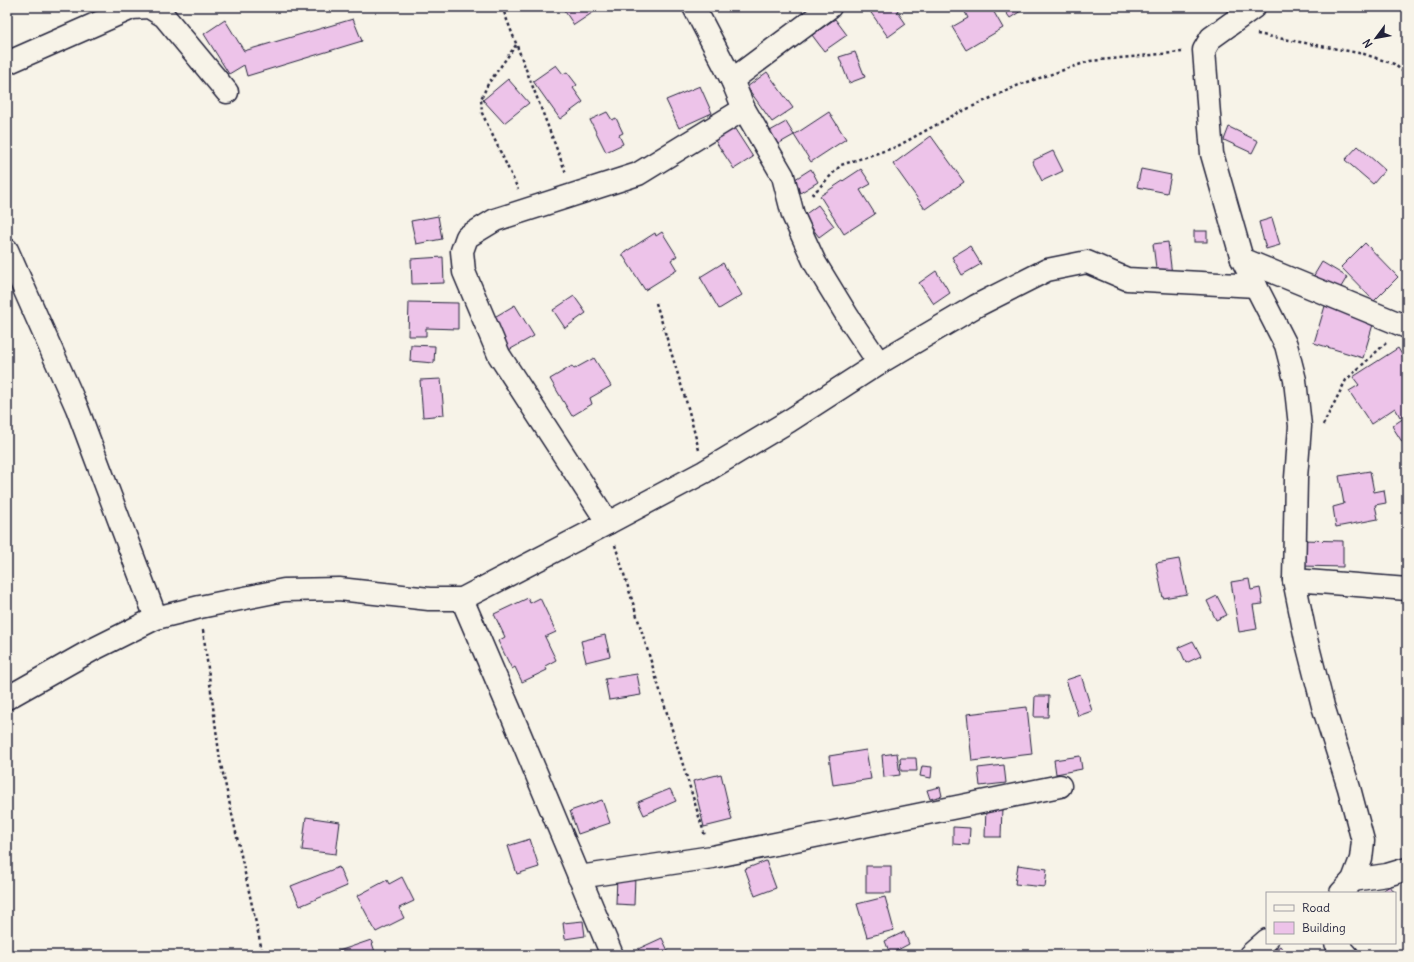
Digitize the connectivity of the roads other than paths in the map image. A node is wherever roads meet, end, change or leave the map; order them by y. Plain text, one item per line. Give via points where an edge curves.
1 (694, 7) edge
2 (830, 7) edge
3 (1254, 7) edge
4 (131, 8) edge
5 (7, 63) edge
6 (732, 80) junction
7 (227, 92) dead end
8 (744, 109) junction
9 (7, 250) edge
10 (1242, 259) junction
11 (1256, 286) junction
12 (1406, 327) edge
13 (879, 362) junction
14 (608, 523) junction
15 (1294, 580) junction
16 (1407, 589) edge
17 (462, 598) junction
18 (156, 618) junction
19 (7, 698) edge
20 (1060, 786) dead end
21 (1407, 869) edge
22 (579, 877) junction
23 (1347, 887) edge
24 (1266, 941) edge
25 (1337, 944) edge
26 (612, 955) edge
27 (1250, 955) edge
28 (1347, 955) edge

1 - 6 street
2 - 6 street
3 - 10 street via 1211,38 1204,50 1212,154
4 - 5 street
4 - 7 street via 149,7 164,16
6 - 8 street
8 - 13 street via 782,176 793,215 815,263
8 - 14 street via 638,174 495,220 467,237 462,251 464,272 499,355
9 - 18 street via 77,408
10 - 11 street
10 - 12 street
11 - 13 street via 1127,279 1087,262 1047,270 976,306
11 - 15 street via 1286,345 1295,380 1300,426
13 - 14 street via 789,421 704,472
14 - 17 street
15 - 16 street
15 - 23 street via 1321,699 1363,841 1362,859
17 - 18 street via 429,598 339,589 284,590
17 - 22 street
18 - 19 street via 92,650
20 - 22 street via 712,858
21 - 23 street
22 - 26 street
24 - 27 street
25 - 28 street

